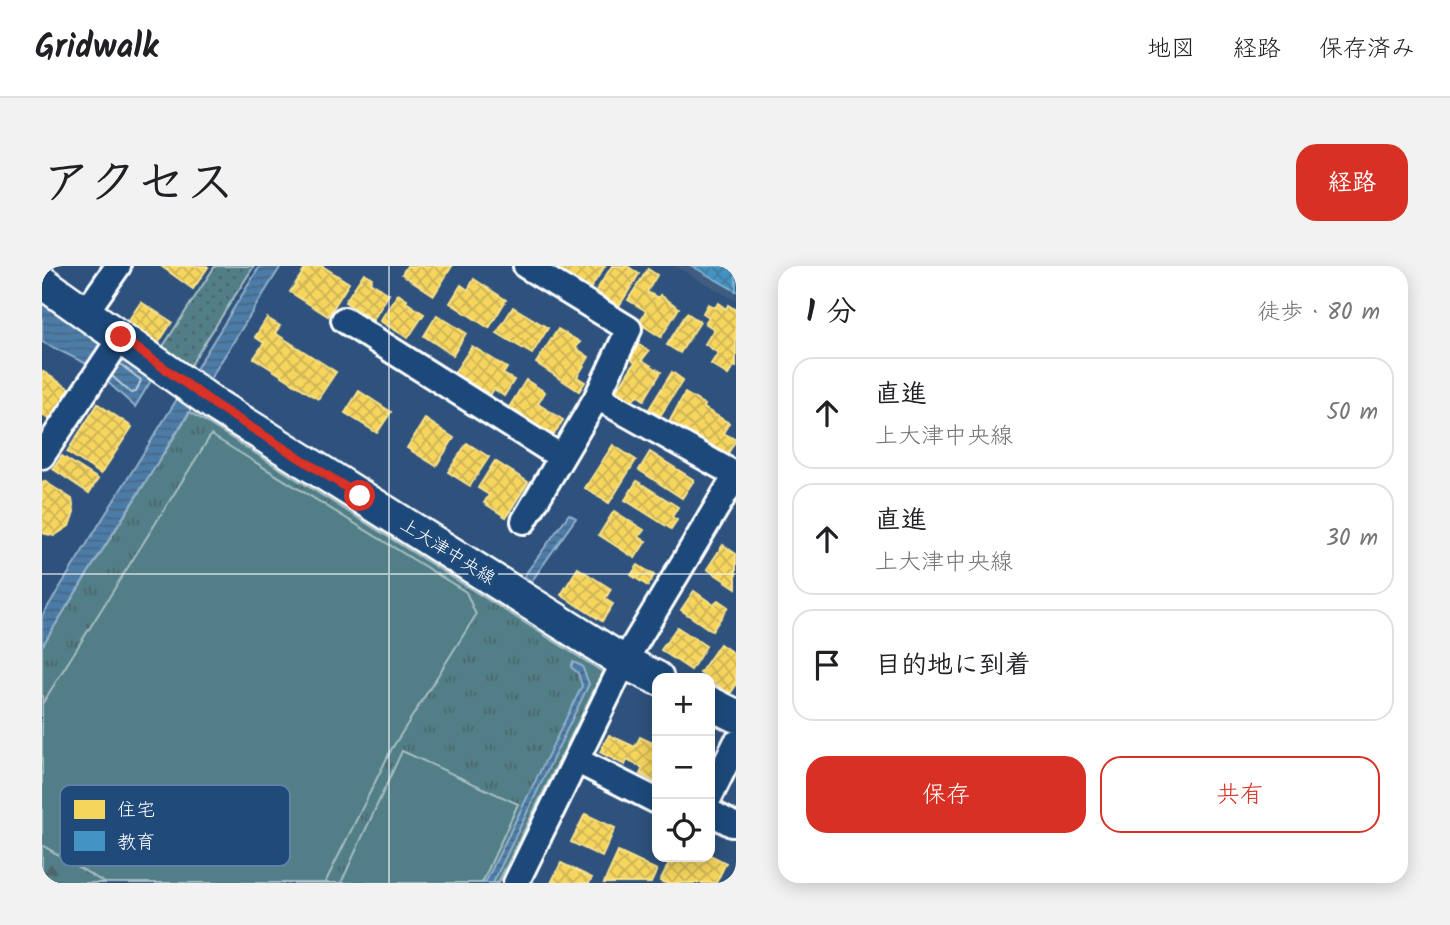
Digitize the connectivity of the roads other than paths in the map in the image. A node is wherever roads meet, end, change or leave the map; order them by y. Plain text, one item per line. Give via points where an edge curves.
1 (118, 266) edge
2 (526, 266) edge
3 (42, 282) edge
4 (86, 312) junction
5 (344, 320) dead end
6 (121, 337) junction
7 (597, 397) junction
8 (42, 457) edge
9 (561, 457) junction
10 (736, 475) edge
11 (524, 521) dead end
12 (624, 662) junction
13 (652, 676) edge
14 (715, 709) edge
15 (735, 735) edge
16 (576, 760) junction
17 (715, 784) edge
18 (653, 799) edge
19 (715, 815) edge
20 (732, 824) dead end
21 (516, 883) edge

1 - 4 street
2 - 7 street via 629,329
3 - 4 street
4 - 6 street
5 - 9 street
6 - 8 street
6 - 12 street, 上大津中央線 via 206,398
7 - 9 street
7 - 10 street
9 - 11 street
10 - 12 street
12 - 13 street, 上大津中央線
12 - 16 street
14 - 15 street
15 - 17 street
16 - 18 street
16 - 21 street
19 - 20 street

